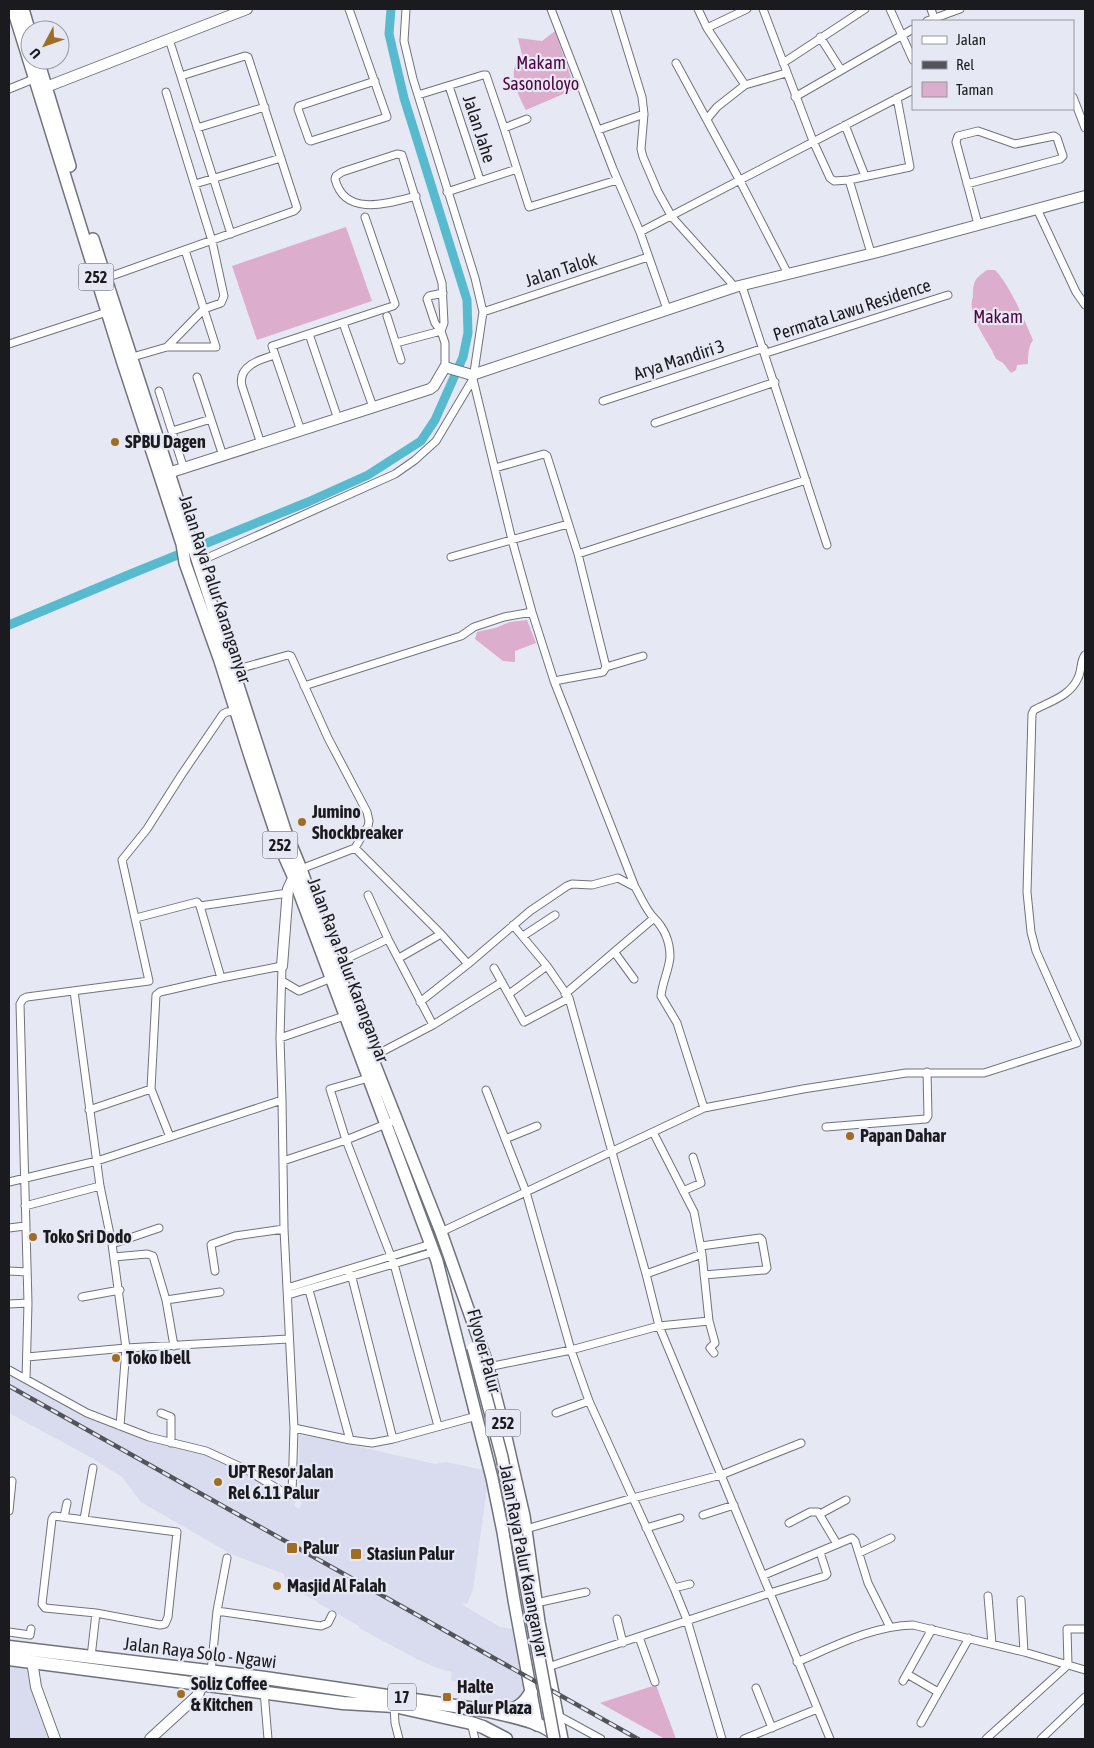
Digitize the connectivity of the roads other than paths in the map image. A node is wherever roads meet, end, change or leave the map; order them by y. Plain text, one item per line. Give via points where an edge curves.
1 (13, 9) edge
2 (247, 9) edge
3 (349, 9) edge
4 (406, 9) edge
5 (551, 9) edge
6 (614, 9) edge
7 (698, 9) edge
8 (747, 9) edge
9 (763, 9) edge
10 (866, 9) edge
11 (890, 9) edge
12 (931, 9) edge
13 (960, 9) edge
14 (934, 18) junction
15 (945, 18) edge
16 (929, 20) edge
17 (13, 25) edge
18 (707, 28) junction
19 (912, 29) edge
20 (901, 34) junction
21 (820, 37) junction
22 (169, 39) junction
23 (912, 58) edge
24 (676, 63) dead end
25 (783, 63) junction
26 (39, 70) edge
27 (841, 70) junction
28 (786, 73) junction
29 (181, 76) junction
30 (375, 81) junction
31 (40, 83) junction
32 (746, 85) junction
33 (449, 86) junction
34 (9, 89) edge
35 (912, 90) edge
36 (166, 92) dead end
37 (418, 95) junction
38 (795, 97) junction
39 (897, 98) junction
40 (1074, 100) edge
41 (265, 107) junction
42 (644, 114) junction
43 (527, 119) dead end
44 (707, 120) junction
45 (845, 125) junction
46 (197, 128) junction
47 (504, 128) junction
48 (1085, 128) edge
49 (598, 130) junction
50 (813, 141) junction
51 (281, 158) junction
52 (517, 169) junction
53 (866, 176) junction
54 (214, 180) junction
55 (480, 180) junction
56 (617, 180) junction
57 (850, 180) junction
58 (740, 181) junction
59 (195, 184) junction
60 (967, 184) junction
61 (447, 192) junction
62 (416, 196) junction
63 (1085, 196) edge
64 (1037, 209) junction
65 (365, 217) dead end
66 (672, 217) junction
67 (978, 224) junction
68 (640, 232) junction
69 (231, 234) junction
70 (212, 241) junction
71 (185, 250) junction
72 (871, 253) junction
73 (648, 257) junction
74 (788, 274) junction
75 (101, 280) junction
76 (739, 286) junction
77 (443, 293) junction
78 (948, 295) dead end
79 (1085, 305) edge
80 (204, 309) junction
81 (667, 309) junction
82 (111, 311) junction
83 (483, 312) junction
84 (387, 316) dead end
85 (343, 323) junction
86 (441, 331) junction
87 (308, 334) junction
88 (396, 343) junction
89 (9, 344) edge
90 (167, 347) junction
91 (765, 350) junction
92 (275, 355) junction
93 (126, 359) junction
94 (401, 360) dead end
95 (448, 367) junction
96 (471, 376) junction
97 (198, 377) dead end
98 (775, 382) junction
99 (159, 391) dead end
100 (603, 401) dead end
101 (373, 407) junction
102 (211, 418) junction
103 (338, 419) junction
104 (655, 424) dead end
105 (172, 431) junction
106 (301, 431) junction
107 (261, 444) junction
108 (223, 456) junction
109 (184, 468) junction
110 (494, 468) junction
111 (165, 475) junction
112 (806, 480) junction
113 (568, 524) junction
114 (512, 540) junction
115 (186, 542) junction
116 (827, 545) dead end
117 (578, 554) junction
118 (451, 557) dead end
119 (197, 559) junction
120 (532, 612) junction
121 (1085, 655) edge
122 (643, 656) dead end
123 (606, 667) junction
124 (228, 672) junction
125 (554, 681) junction
126 (304, 686) junction
127 (240, 710) junction
128 (355, 848) junction
129 (297, 872) junction
130 (635, 887) junction
131 (288, 893) junction
132 (368, 895) dead end
133 (200, 906) junction
134 (555, 915) dead end
135 (136, 918) junction
136 (654, 918) junction
137 (513, 925) junction
138 (441, 934) junction
139 (523, 936) junction
140 (388, 939) junction
141 (615, 953) junction
142 (398, 958) junction
143 (468, 964) junction
144 (331, 965) junction
145 (282, 966) junction
146 (547, 966) junction
147 (494, 968) dead end
148 (336, 977) junction
149 (221, 978) junction
150 (634, 979) dead end
151 (282, 981) junction
152 (502, 982) junction
153 (74, 991) junction
154 (509, 994) junction
155 (567, 996) junction
156 (420, 1002) junction
157 (350, 1014) junction
158 (433, 1025) junction
159 (280, 1038) junction
160 (1085, 1040) edge
161 (1077, 1043) junction
162 (368, 1059) junction
163 (927, 1072) junction
164 (374, 1076) junction
165 (151, 1089) junction
166 (486, 1090) dead end
167 (282, 1100) junction
168 (704, 1108) junction
169 (89, 1110) junction
170 (391, 1121) junction
171 (537, 1126) dead end
172 (826, 1127) dead end
173 (653, 1132) junction
174 (170, 1137) junction
175 (505, 1139) junction
176 (346, 1140) junction
177 (612, 1151) junction
178 (693, 1157) dead end
179 (97, 1161) junction
180 (283, 1161) junction
181 (24, 1179) junction
182 (9, 1182) edge
183 (100, 1186) junction
184 (683, 1191) junction
185 (526, 1192) junction
186 (24, 1206) junction
187 (25, 1226) junction
188 (9, 1228) edge
189 (159, 1228) dead end
190 (284, 1229) junction
191 (441, 1232) junction
192 (112, 1244) junction
193 (432, 1248) junction
194 (701, 1250) junction
195 (114, 1257) junction
196 (392, 1261) junction
197 (453, 1266) junction
198 (439, 1267) junction
199 (216, 1270) dead end
200 (9, 1271) edge
201 (27, 1272) junction
202 (351, 1273) junction
203 (646, 1274) junction
204 (704, 1275) junction
205 (120, 1290) junction
206 (309, 1290) junction
207 (287, 1291) junction
208 (220, 1292) dead end
209 (82, 1297) dead end
210 (166, 1300) junction
211 (28, 1303) junction
212 (9, 1304) edge
213 (709, 1321) junction
214 (658, 1326) junction
215 (288, 1339) junction
216 (174, 1346) junction
217 (126, 1348) junction
218 (470, 1349) junction
219 (571, 1350) junction
220 (714, 1352) dead end
221 (27, 1357) junction
222 (488, 1367) junction
223 (9, 1370) edge
224 (26, 1379) junction
225 (589, 1401) junction
226 (161, 1413) dead end
227 (556, 1413) dead end
228 (477, 1416) junction
229 (120, 1426) junction
230 (438, 1426) junction
231 (294, 1428) junction
232 (393, 1439) junction
233 (350, 1440) junction
234 (171, 1443) junction
235 (801, 1443) dead end
236 (93, 1468) dead end
237 (721, 1475) junction
238 (12, 1481) dead end
239 (633, 1498) junction
240 (846, 1500) dead end
241 (67, 1503) dead end
242 (734, 1506) junction
243 (9, 1511) edge
244 (820, 1514) junction
245 (703, 1515) dead end
246 (64, 1517) junction
247 (680, 1518) dead end
248 (84, 1519) junction
249 (789, 1523) dead end
250 (646, 1528) junction
251 (526, 1529) junction
252 (891, 1538) dead end
253 (837, 1544) junction
254 (820, 1552) junction
255 (859, 1553) junction
256 (227, 1558) dead end
257 (764, 1576) junction
258 (690, 1584) dead end
259 (674, 1588) junction
260 (586, 1592) dead end
261 (770, 1593) junction
262 (988, 1596) dead end
263 (1021, 1600) dead end
264 (536, 1603) junction
265 (217, 1611) junction
266 (96, 1613) junction
267 (332, 1615) dead end
268 (617, 1619) dead end
269 (687, 1620) junction
270 (539, 1622) junction
271 (518, 1625) junction
272 (893, 1626) junction
273 (31, 1629) dead end
274 (1085, 1629) edge
275 (932, 1630) junction
276 (9, 1632) edge
277 (640, 1637) junction
278 (969, 1638) junction
279 (622, 1643) junction
280 (992, 1644) junction
281 (9, 1647) edge
282 (1024, 1652) junction
283 (90, 1657) junction
284 (9, 1659) edge
285 (32, 1661) junction
286 (797, 1662) junction
287 (1068, 1665) junction
288 (548, 1667) junction
289 (1085, 1670) edge
290 (211, 1672) junction
291 (265, 1678) junction
292 (655, 1682) dead end
293 (202, 1685) junction
294 (756, 1688) dead end
295 (264, 1691) junction
296 (531, 1692) junction
297 (938, 1692) junction
298 (1085, 1697) edge
299 (394, 1706) junction
300 (817, 1710) junction
301 (489, 1711) junction
302 (557, 1715) junction
303 (471, 1723) junction
304 (921, 1723) dead end
305 (537, 1726) junction
306 (772, 1728) junction
307 (55, 1739) edge
308 (150, 1739) edge
309 (268, 1739) edge
310 (399, 1739) edge
311 (475, 1739) edge
312 (506, 1739) edge
313 (539, 1739) edge
314 (548, 1739) edge
315 (554, 1739) edge
316 (560, 1739) edge
317 (601, 1739) edge
318 (722, 1739) edge
319 (744, 1739) edge
320 (830, 1739) edge
321 (986, 1739) edge
322 (1042, 1739) edge

1 - 17 main road, Jalan Raya Palur Karanganyar / 252
2 - 22 street
3 - 30 street
4 - 37 street via 404,41
5 - 49 street
6 - 42 street via 640,87
7 - 18 street
8 - 18 street
9 - 25 street
10 - 21 street
11 - 20 street
12 - 14 street
13 - 15 street
14 - 15 street
14 - 16 street
17 - 31 main road, Jalan Raya Palur Karanganyar / 252
18 - 32 street
19 - 20 street
20 - 23 street
20 - 27 street
21 - 25 street
21 - 27 street
22 - 29 street
22 - 31 street
24 - 44 street
25 - 28 street
26 - 31 main road, Jalan Raya Palur Karanganyar / 252
27 - 38 street
28 - 32 street
28 - 38 street
29 - 41 street via 247,56
29 - 46 street
30 - 30 street via 299,106 309,140 387,116
31 - 34 street
31 - 75 main road, Jalan Raya Palur Karanganyar / 252
32 - 44 street via 717,107
33 - 37 street
33 - 47 street via 484,75 487,77
33 - 55 street, Jalan Jahe
35 - 39 street
36 - 59 street
37 - 61 street
38 - 50 street
39 - 45 street
39 - 53 street via 910,167
40 - 48 street
41 - 46 street
41 - 51 street
42 - 49 street
42 - 66 street via 643,158
43 - 47 street
44 - 58 street
45 - 50 street
45 - 53 street
46 - 54 street
47 - 52 street
49 - 56 street
50 - 57 street via 831,179
50 - 58 street
51 - 54 street
51 - 69 street via 296,210
52 - 55 street
52 - 56 street via 529,207
53 - 57 street
54 - 59 street
54 - 69 street
55 - 61 street
56 - 68 street
57 - 72 street
58 - 66 street
58 - 74 street
59 - 70 street
60 - 60 street via 956,142 960,134 978,131 1011,144 1057,138 1063,156 1060,160
60 - 67 street
61 - 83 street
62 - 62 street via 400,154 342,172 335,179 347,197 368,206
62 - 77 street
63 - 64 street
64 - 67 street
64 - 79 street
65 - 85 street via 395,304
66 - 68 street
66 - 76 street
67 - 72 street
68 - 73 street
69 - 70 street
70 - 71 street
70 - 80 street via 224,298 219,304
71 - 75 street
71 - 80 street
72 - 74 street
73 - 81 street
73 - 83 street, Jalan Talok
74 - 76 street
75 - 82 main road, Jalan Raya Palur Karanganyar / 252
76 - 81 street
76 - 91 street
77 - 86 street via 444,324
77 - 86 street via 427,299
78 - 91 street, Permata Lawu Residence
80 - 90 street
80 - 90 street via 216,347
81 - 96 street
82 - 89 street
82 - 93 main road, Jalan Raya Palur Karanganyar / 252
83 - 96 street
84 - 88 street
85 - 87 street
85 - 101 street
86 - 88 street
86 - 95 street
87 - 92 street via 272,346
87 - 103 street
88 - 94 street
90 - 93 street
91 - 98 street
91 - 100 street, Arya Mandiri 3
92 - 106 street
92 - 107 street via 252,363 241,377
93 - 111 main road, Jalan Raya Palur Karanganyar / 252
95 - 96 street
95 - 101 street via 430,389
96 - 110 street
96 - 119 street via 436,441 396,474
97 - 102 street
98 - 104 street
98 - 112 street
99 - 105 street
101 - 103 street
102 - 105 street
102 - 108 street
103 - 106 street
105 - 109 street
106 - 107 street
107 - 108 street
108 - 109 street
109 - 111 street
110 - 113 street via 546,454
110 - 114 street
111 - 115 main road, Jalan Raya Palur Karanganyar / 252
112 - 116 street
112 - 117 street
113 - 114 street
113 - 117 street
114 - 118 street
114 - 120 street
115 - 119 main road, Jalan Raya Palur Karanganyar / 252
115 - 124 main road, Jalan Raya Palur Karanganyar / 252 via 186,563
117 - 123 street
119 - 124 main road, Jalan Raya Palur Karanganyar / 252
120 - 125 street
120 - 126 street via 504,617 474,627 461,636
121 - 161 street via 1081,672 1069,691 1036,708 1032,714 1028,892 1036,951
122 - 123 street
123 - 125 street via 603,672
124 - 126 street via 289,655
124 - 127 main road, Jalan Raya Palur Karanganyar / 252
125 - 130 street
126 - 128 street via 368,817 368,826
127 - 129 main road, Jalan Raya Palur Karanganyar / 252 via 285,830
127 - 135 street via 223,714 147,829 122,860
128 - 129 street
128 - 138 street
129 - 131 street
129 - 144 main road, Jalan Raya Palur Karanganyar / 252
130 - 136 street
130 - 137 street via 618,878 592,886 570,884
131 - 133 street
131 - 145 street
132 - 140 street
133 - 135 street via 196,902
133 - 149 street
134 - 139 street
135 - 153 street via 148,982
136 - 141 street
136 - 168 street via 661,924 670,956 661,996 677,1023
137 - 139 street
137 - 143 street
138 - 142 street
138 - 143 street
139 - 146 street
140 - 142 street
140 - 144 street
141 - 150 street
141 - 155 street
142 - 156 street
143 - 156 street
144 - 148 main road, Jalan Raya Palur Karanganyar / 252
145 - 149 street
145 - 151 street
146 - 154 street
146 - 155 street
147 - 152 street
148 - 151 street via 299,991
148 - 157 main road, Jalan Raya Palur Karanganyar / 252
149 - 165 street via 156,995
151 - 159 street
152 - 154 street
152 - 158 street
153 - 169 street
153 - 181 street via 27,997 20,1004
154 - 155 street via 524,1022
155 - 177 street
156 - 158 street
157 - 159 street
157 - 162 main road, Jalan Raya Palur Karanganyar / 252
158 - 162 street
159 - 167 street
160 - 161 street
161 - 163 street via 984,1073
162 - 164 main road, Jalan Raya Palur Karanganyar / 252
163 - 168 street via 819,1086
163 - 172 street via 926,1119
164 - 170 main road, Jalan Raya Palur Karanganyar / 252
164 - 176 street via 330,1089
165 - 169 street
165 - 174 street
166 - 175 street
167 - 174 street
167 - 180 street
168 - 173 street
169 - 179 street
170 - 176 street
170 - 191 main road, Jalan Raya Palur Karanganyar / 252
170 - 193 main road, Jalan Raya Palur Karanganyar / 252
171 - 175 street
173 - 177 street
173 - 184 street
174 - 179 street
175 - 185 street
176 - 180 street
176 - 196 street
177 - 185 street
177 - 203 street
178 - 184 street via 702,1184
179 - 181 street
179 - 183 street
180 - 190 street
181 - 182 street
181 - 186 street
183 - 186 street
183 - 192 street
184 - 194 street via 694,1212
185 - 191 street
185 - 219 street
186 - 187 street
187 - 188 street
187 - 201 street
189 - 192 street
190 - 199 street via 235,1236 212,1244
190 - 207 street
191 - 197 main road, Jalan Raya Palur Karanganyar / 252
192 - 195 street
193 - 196 street
193 - 198 main road, Jalan Raya Palur Karanganyar / 252
194 - 203 street
194 - 204 street
194 - 204 street via 760,1238 767,1268
195 - 205 street
195 - 210 street via 152,1254
196 - 202 street
196 - 230 street
197 - 218 main road, Flyover Palur
197 - 222 main road, Jalan Raya Palur Karanganyar / 252
198 - 218 main road, Flyover Palur
198 - 228 main road, Jalan Raya Palur Karanganyar / 252
200 - 201 street
201 - 211 street
202 - 206 street
202 - 207 street
202 - 232 street
203 - 214 street
204 - 213 street
205 - 209 street
205 - 217 street
206 - 207 street
206 - 233 street
207 - 215 street
208 - 210 street
210 - 216 street
211 - 212 street
211 - 221 street
213 - 214 street
213 - 220 street via 715,1343 710,1348
214 - 219 street
214 - 237 street
215 - 216 street
215 - 231 street
216 - 217 street
217 - 221 street
217 - 229 street
218 - 314 main road, Flyover Palur / 252 via 492,1446
218 - 315 main road, Flyover Palur / 252, bridge via 502,1457
219 - 222 street
219 - 225 street
221 - 224 street
222 - 251 main road, Jalan Raya Palur Karanganyar / 252
223 - 224 street
224 - 229 street via 87,1413
225 - 227 street
225 - 239 street
226 - 234 street via 171,1417
228 - 230 street
228 - 271 main road, Jalan Raya Palur Karanganyar / 252 via 502,1523
229 - 234 street
230 - 232 street
231 - 233 street
231 - 234 street via 293,1490 290,1495 206,1451
232 - 233 street via 372,1442
235 - 237 street
236 - 248 street
237 - 239 street
237 - 242 street
238 - 243 street
239 - 250 street
239 - 251 street
240 - 244 street
241 - 246 street
242 - 245 street
242 - 257 street
244 - 249 street via 810,1512
244 - 253 street
246 - 248 street
246 - 266 street via 52,1517 42,1604 47,1609
247 - 250 street
248 - 266 street via 177,1532 165,1624
250 - 259 street
251 - 264 main road, Jalan Raya Palur Karanganyar / 252
252 - 255 street
253 - 254 street
253 - 255 street via 852,1538
254 - 257 street
254 - 261 street via 825,1576
255 - 272 street via 868,1582
256 - 265 street
257 - 261 street
258 - 259 street
259 - 269 street
260 - 264 street
261 - 269 street
261 - 286 street
262 - 280 street
263 - 282 street
264 - 270 main road, Jalan Raya Palur Karanganyar / 252
265 - 267 street via 321,1626 328,1623
265 - 290 street
266 - 283 street
268 - 279 street
269 - 277 street
269 - 318 street
270 - 271 main road via 534,1628
270 - 288 main road, Jalan Raya Palur Karanganyar / 252
271 - 296 main road, Jalan Raya Palur Karanganyar / 252
272 - 275 street
272 - 286 street
273 - 276 street via 30,1635
274 - 287 street via 1067,1629
275 - 278 street
275 - 297 street via 905,1678
277 - 279 street
277 - 292 street
278 - 280 street
278 - 297 street
279 - 288 street
280 - 282 street
281 - 283 highway, Jalan Raya Solo - Ngawi / 17
282 - 287 street
283 - 290 highway, Jalan Raya Solo - Ngawi / 17
284 - 285 highway, Jalan Raya Solo - Ngawi / 17
285 - 293 highway, Jalan Raya Solo - Ngawi / 17
285 - 307 street via 36,1687
286 - 300 street
287 - 289 street
287 - 321 street
288 - 302 main road, Jalan Raya Palur Karanganyar / 252
290 - 291 highway, Jalan Raya Solo - Ngawi / 17
291 - 295 street
291 - 301 highway, Jalan Raya Solo - Ngawi / 17
293 - 295 highway, Jalan Raya Solo - Ngawi / 17
293 - 308 street via 198,1695
294 - 306 street
295 - 299 highway, Jalan Raya Solo - Ngawi / 17 via 343,1703
295 - 309 street
296 - 301 highway via 526,1702 516,1709
296 - 305 main road, Jalan Raya Palur Karanganyar / 252
297 - 304 street
298 - 322 street
299 - 303 highway, Jalan Raya Solo - Ngawi / 17
299 - 310 street
300 - 306 street
300 - 320 street
301 - 305 highway, Jalan Raya Solo - Ngawi / 17
302 - 316 main road, Jalan Raya Palur Karanganyar / 252
302 - 317 street
303 - 311 street
303 - 312 highway, Jalan Raya Solo - Ngawi / 17
305 - 313 highway
305 - 316 highway, Jalan Raya Solo - Ngawi / 17 via 551,1731
306 - 319 street

